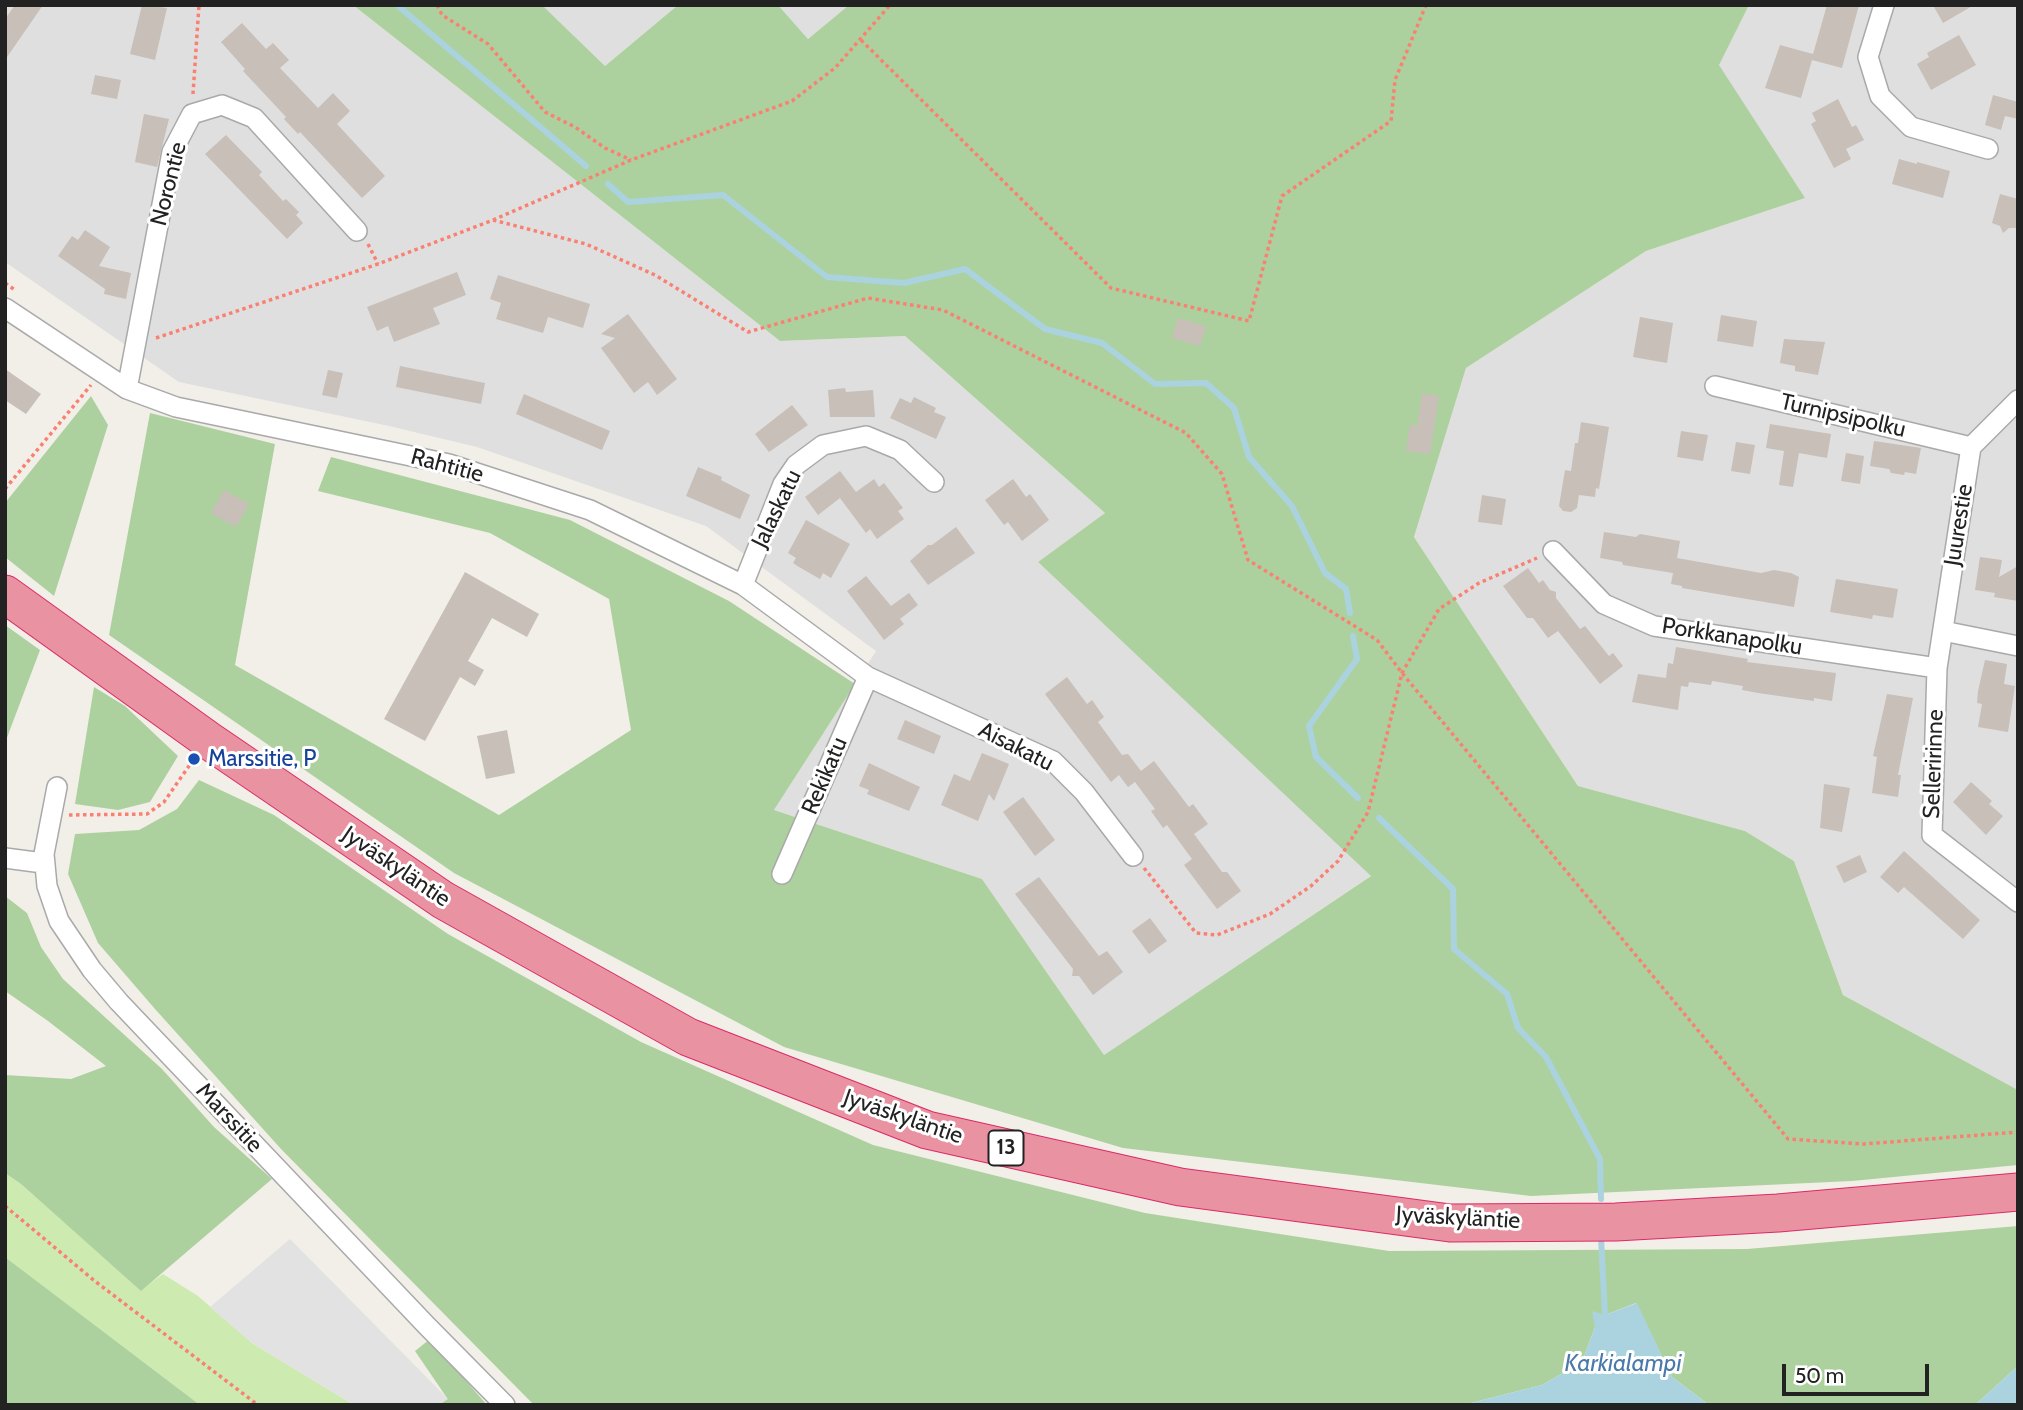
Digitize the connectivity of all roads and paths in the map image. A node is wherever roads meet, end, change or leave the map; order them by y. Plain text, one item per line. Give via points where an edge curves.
1 (199, 5) edge
2 (437, 5) edge
3 (890, 5) edge
4 (1426, 5) edge
5 (1884, 5) edge
6 (861, 40) junction
7 (192, 114) junction
8 (1988, 149) dead end
9 (631, 160) junction
10 (493, 220) junction
11 (356, 230) dead end
12 (5, 308) edge
13 (157, 338) dead end
14 (102, 372) junction
15 (1715, 386) dead end
16 (127, 389) junction
17 (2018, 400) edge
18 (1970, 447) junction
19 (934, 482) dead end
20 (5, 489) edge
21 (1553, 551) joint
22 (743, 584) junction
23 (5, 594) edge
24 (1943, 631) junction
25 (2018, 646) edge
26 (1937, 668) junction
27 (1402, 673) junction
28 (868, 677) junction
29 (208, 740) junction
30 (57, 787) dead end
31 (50, 814) junction
32 (1133, 856) joint
33 (5, 858) edge
34 (43, 863) junction
35 (782, 874) dead end
36 (2018, 902) edge
37 (2018, 1132) edge
38 (2018, 1192) edge
39 (5, 1206) edge
40 (258, 1405) edge
41 (505, 1405) edge

1 - 7 path
2 - 9 path via 442,15 488,44 545,112
3 - 6 path
4 - 6 path via 1395,80 1391,121 1282,196 1249,321 1111,288
5 - 8 street via 1868,57 1880,96 1911,127
6 - 9 path via 792,102
7 - 11 street, Norontie via 222,104 254,118
7 - 16 street, Norontie via 172,152
9 - 10 path
10 - 13 path
10 - 27 path via 586,244 655,275 748,332 868,298 943,310 1186,433 1222,474 1248,560 1377,640
12 - 14 street, Rahtitie
14 - 16 street, Rahtitie
14 - 20 path
15 - 18 street, Turnipsipolku
16 - 22 street, Rahtitie via 176,407 462,468 590,510
17 - 18 street
18 - 24 street, Juurestie
19 - 22 street, Jalaskatu via 901,450 866,436 823,445 796,465 783,484
21 - 26 street, Porkkanapolku via 1604,604 1654,626
21 - 27 path via 1479,583 1438,610
22 - 28 street, Rahtitie
23 - 29 highway, Jyväskyläntie / 13
24 - 25 street
24 - 26 street, Juurestie
26 - 36 street, Selleririnne via 1932,835
27 - 32 path via 1368,813 1338,861 1270,914 1217,935 1196,933
27 - 37 path via 1788,1139 1864,1144
28 - 32 street, Aisakatu via 1053,761 1084,792
28 - 35 street, Rekikatu
29 - 31 path via 164,802 147,814
29 - 38 highway, Jyväskyläntie / 13 via 443,900 688,1037 927,1130 1180,1187 1450,1223 1778,1213
30 - 31 street, Marssitie
31 - 34 street, Marssitie
33 - 34 street
34 - 41 street, Marssitie via 59,921 101,981
39 - 40 path via 96,1283

